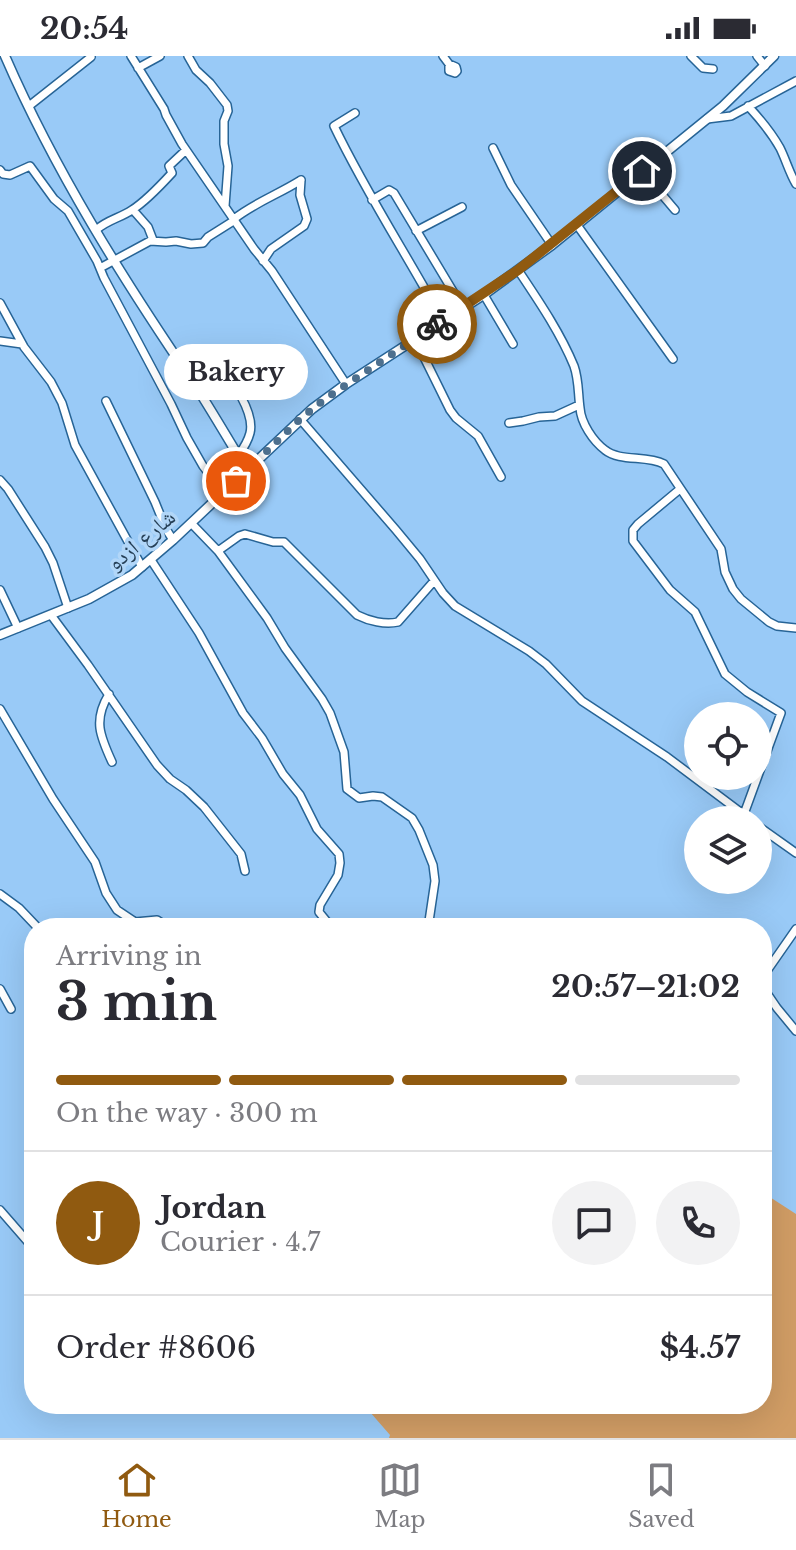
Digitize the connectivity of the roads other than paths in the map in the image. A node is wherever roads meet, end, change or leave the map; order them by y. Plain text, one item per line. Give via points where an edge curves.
1 (5, 56) edge
2 (131, 56) edge
3 (160, 56) edge
4 (188, 56) edge
5 (443, 56) edge
6 (691, 56) edge
7 (757, 56) edge
8 (774, 56) edge
9 (91, 57) edge
10 (449, 64) dead end
11 (765, 66) junction
12 (138, 68) junction
13 (713, 69) dead end
14 (796, 81) edge
15 (29, 106) junction
16 (748, 106) junction
17 (355, 113) dead end
18 (707, 119) junction
19 (493, 148) dead end
20 (186, 150) junction
21 (785, 159) junction
22 (796, 163) edge
23 (0, 170) edge
24 (642, 171) junction
25 (796, 184) edge
26 (372, 200) junction
27 (225, 206) junction
28 (462, 207) dead end
29 (133, 210) junction
30 (675, 210) dead end
31 (235, 219) junction
32 (577, 225) junction
33 (96, 230) junction
34 (416, 231) junction
35 (153, 240) junction
36 (552, 245) junction
37 (115, 260) junction
38 (263, 261) junction
39 (100, 268) junction
40 (518, 270) junction
41 (484, 295) junction
42 (0, 303) edge
43 (463, 308) junction
44 (443, 321) junction
45 (415, 339) junction
46 (0, 341) edge
47 (22, 344) junction
48 (513, 344) dead end
49 (673, 359) dead end
50 (189, 377) junction
51 (346, 384) junction
52 (106, 401) dead end
53 (579, 405) junction
54 (300, 419) junction
55 (509, 423) dead end
56 (238, 456) junction
57 (247, 470) junction
58 (501, 477) dead end
59 (0, 480) edge
60 (680, 489) junction
61 (223, 492) junction
62 (191, 523) junction
63 (173, 540) junction
64 (218, 551) junction
65 (151, 560) junction
66 (142, 567) junction
67 (434, 581) junction
68 (0, 590) edge
69 (68, 608) junction
70 (51, 615) junction
71 (18, 628) junction
72 (796, 628) edge
73 (0, 635) edge
74 (109, 694) junction
75 (0, 709) edge
76 (112, 762) dead end
77 (733, 806) edge
78 (747, 806) edge
79 (772, 836) edge
80 (796, 853) edge
81 (245, 871) dead end
82 (0, 894) edge
83 (28, 918) edge
84 (129, 918) edge
85 (324, 918) edge
86 (429, 918) edge
87 (796, 929) edge
88 (772, 964) edge
89 (0, 989) edge
90 (772, 1001) edge
91 (11, 1009) dead end
92 (796, 1031) edge
93 (0, 1210) edge
94 (24, 1238) edge

1 - 15 street
2 - 12 street
3 - 12 street
4 - 27 street via 227,105
5 - 10 street
6 - 13 street via 703,68
7 - 11 street
8 - 11 street, شارع ازدو
9 - 15 street
11 - 18 street, شارع ازدو
12 - 20 street
14 - 16 street
15 - 33 street
16 - 18 street via 731,116
16 - 21 street
17 - 26 street via 334,126
18 - 24 street, شارع ازدو
19 - 36 street
20 - 27 street
20 - 29 street via 169,166 172,173
21 - 22 street
21 - 25 street
23 - 39 street via 10,175 32,168 68,211
24 - 30 street
24 - 32 street, شارع ازدو
26 - 34 street via 389,190 394,193
26 - 44 street
27 - 31 street
28 - 34 street
29 - 33 street
29 - 35 street
31 - 35 street via 203,243
31 - 38 street
31 - 38 street via 301,180 304,226
32 - 36 street, شارع ازدو
32 - 49 street
33 - 37 street
34 - 43 street
35 - 37 street
36 - 40 street, شارع ازدو
37 - 39 street
37 - 50 street
38 - 51 street
39 - 61 street via 187,438
40 - 41 street, شارع ازدو
40 - 53 street via 575,369
41 - 43 street, شارع ازدو
41 - 48 street
42 - 47 street
43 - 44 street, شارع ازدو
44 - 45 street, شارع ازدو
45 - 51 street, شارع ازدو
45 - 58 street via 450,410 478,436
46 - 47 street
47 - 66 street via 51,382 75,445
50 - 56 street
50 - 56 street via 218,365 236,390 251,421
51 - 54 street, شارع ازدو
52 - 63 street
53 - 55 street via 555,416
53 - 60 street via 605,451 664,464
54 - 57 street, شارع ازدو
54 - 67 street
56 - 57 street
57 - 61 street, شارع ازدو
59 - 69 street via 45,547
60 - 72 street via 721,549 725,572 741,599 769,622
60 - 78 street via 638,524 633,541 670,590 695,612 725,674 781,713
61 - 62 street, شارع ازدو
62 - 63 street, شارع ازدو
62 - 64 street
63 - 65 street, شارع ازدو
64 - 67 street via 245,534 284,542 368,620 398,622
64 - 86 street via 330,713 344,752 347,789 359,798 382,797 412,818 419,830 435,881
65 - 66 street, شارع ازدو
65 - 85 street via 317,829 339,854 338,875 320,905
66 - 69 street, شارع ازدو
67 - 77 street via 455,606 529,651 582,701
68 - 71 street
69 - 70 street, شارع ازدو
70 - 71 street, شارع ازدو
70 - 74 street
71 - 73 street, شارع ازدو
74 - 76 street via 98,716
74 - 81 street via 164,774 204,807 238,849
75 - 84 street via 95,862 106,893
79 - 80 street
82 - 83 street
87 - 88 street
89 - 91 street
90 - 92 street
93 - 94 street

